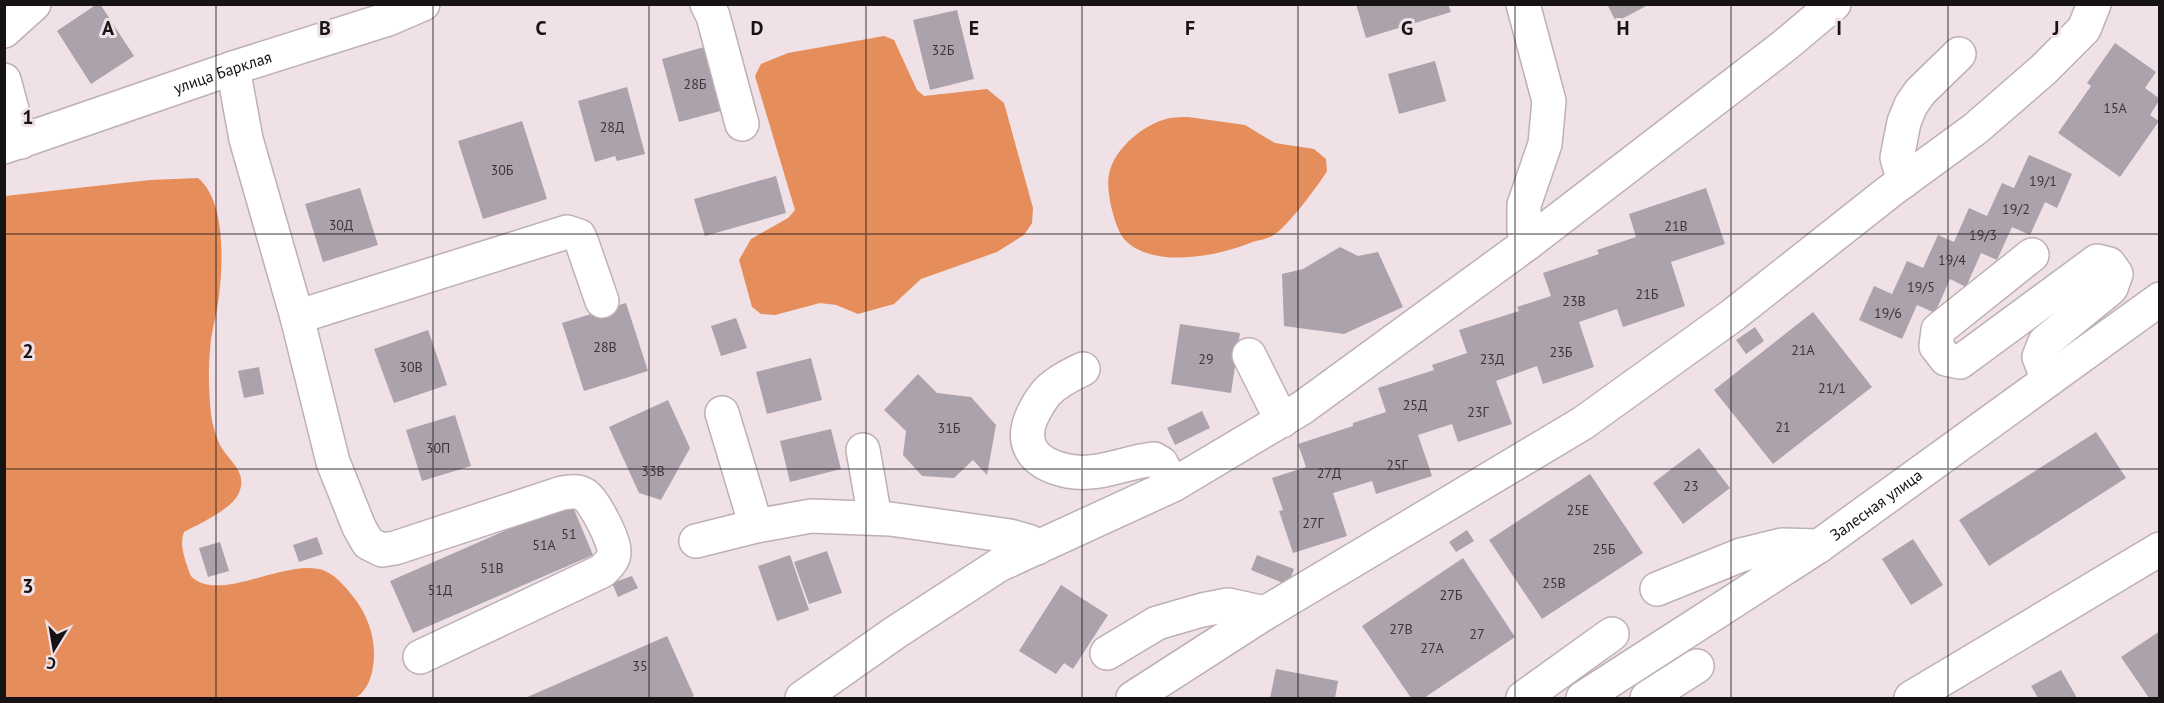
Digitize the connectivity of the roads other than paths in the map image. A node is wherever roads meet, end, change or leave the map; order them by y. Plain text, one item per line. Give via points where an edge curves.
1 (34, 4) edge
2 (423, 4) edge
3 (707, 4) edge
4 (1523, 4) edge
5 (1834, 4) edge
6 (2094, 4) edge
7 (4, 31) edge
8 (1959, 54) dead end
9 (233, 68) junction
10 (4, 80) edge
11 (742, 124) dead end
12 (13, 144) edge
13 (1904, 181) junction
14 (1528, 243) junction
15 (2032, 255) dead end
16 (2160, 299) edge
17 (602, 301) dead end
18 (297, 317) junction
19 (1249, 355) dead end
20 (1083, 369) dead end
21 (2048, 380) junction
22 (722, 413) dead end
23 (1282, 421) junction
24 (863, 450) dead end
25 (1173, 485) junction
26 (874, 518) junction
27 (756, 526) junction
28 (696, 541) dead end
29 (1819, 546) junction
30 (1037, 548) junction
31 (2160, 549) edge
32 (1657, 589) dead end
33 (1265, 613) junction
34 (1612, 634) dead end
35 (1107, 653) dead end
36 (420, 657) dead end
37 (1697, 666) dead end
38 (802, 699) edge
39 (1133, 699) edge
40 (1523, 699) edge
41 (1583, 699) edge
42 (1647, 699) edge
43 (1911, 699) edge

1 - 7 street
2 - 9 street, улица Барклая via 388,19
3 - 11 street
4 - 14 street via 1549,101 1545,144 1524,205
5 - 14 street
6 - 13 street via 2084,29 2043,70 1976,129
8 - 13 street via 1911,105 1897,158
9 - 12 street, улица Барклая
9 - 18 street via 246,139
10 - 12 street, улица Барклая
13 - 33 street via 1733,315 1583,423
14 - 23 street
15 - 21 street via 1938,330 1936,346 1946,359 1960,362 2097,261 2109,264 2116,274 2111,288 2045,342 2039,357
16 - 21 street, Залесная улица
17 - 18 street via 579,236 567,232
18 - 36 street via 333,462 368,543 382,550 395,548 577,491 595,504 615,549 614,558 602,571
19 - 23 street
20 - 25 street via 1048,391 1032,416 1028,445 1036,457 1068,471 1094,473 1154,459 1161,463
21 - 29 street, Залесная улица
22 - 27 street
23 - 25 street
24 - 26 street
25 - 30 street
26 - 27 street via 811,516
26 - 30 street via 1010,536
27 - 28 street
29 - 32 street via 1782,545 1741,555
29 - 41 street, Залесная улица
30 - 38 street via 999,565 961,589
31 - 43 street
33 - 35 street via 1228,605 1192,612 1157,623
33 - 39 street
34 - 40 street
37 - 42 street

